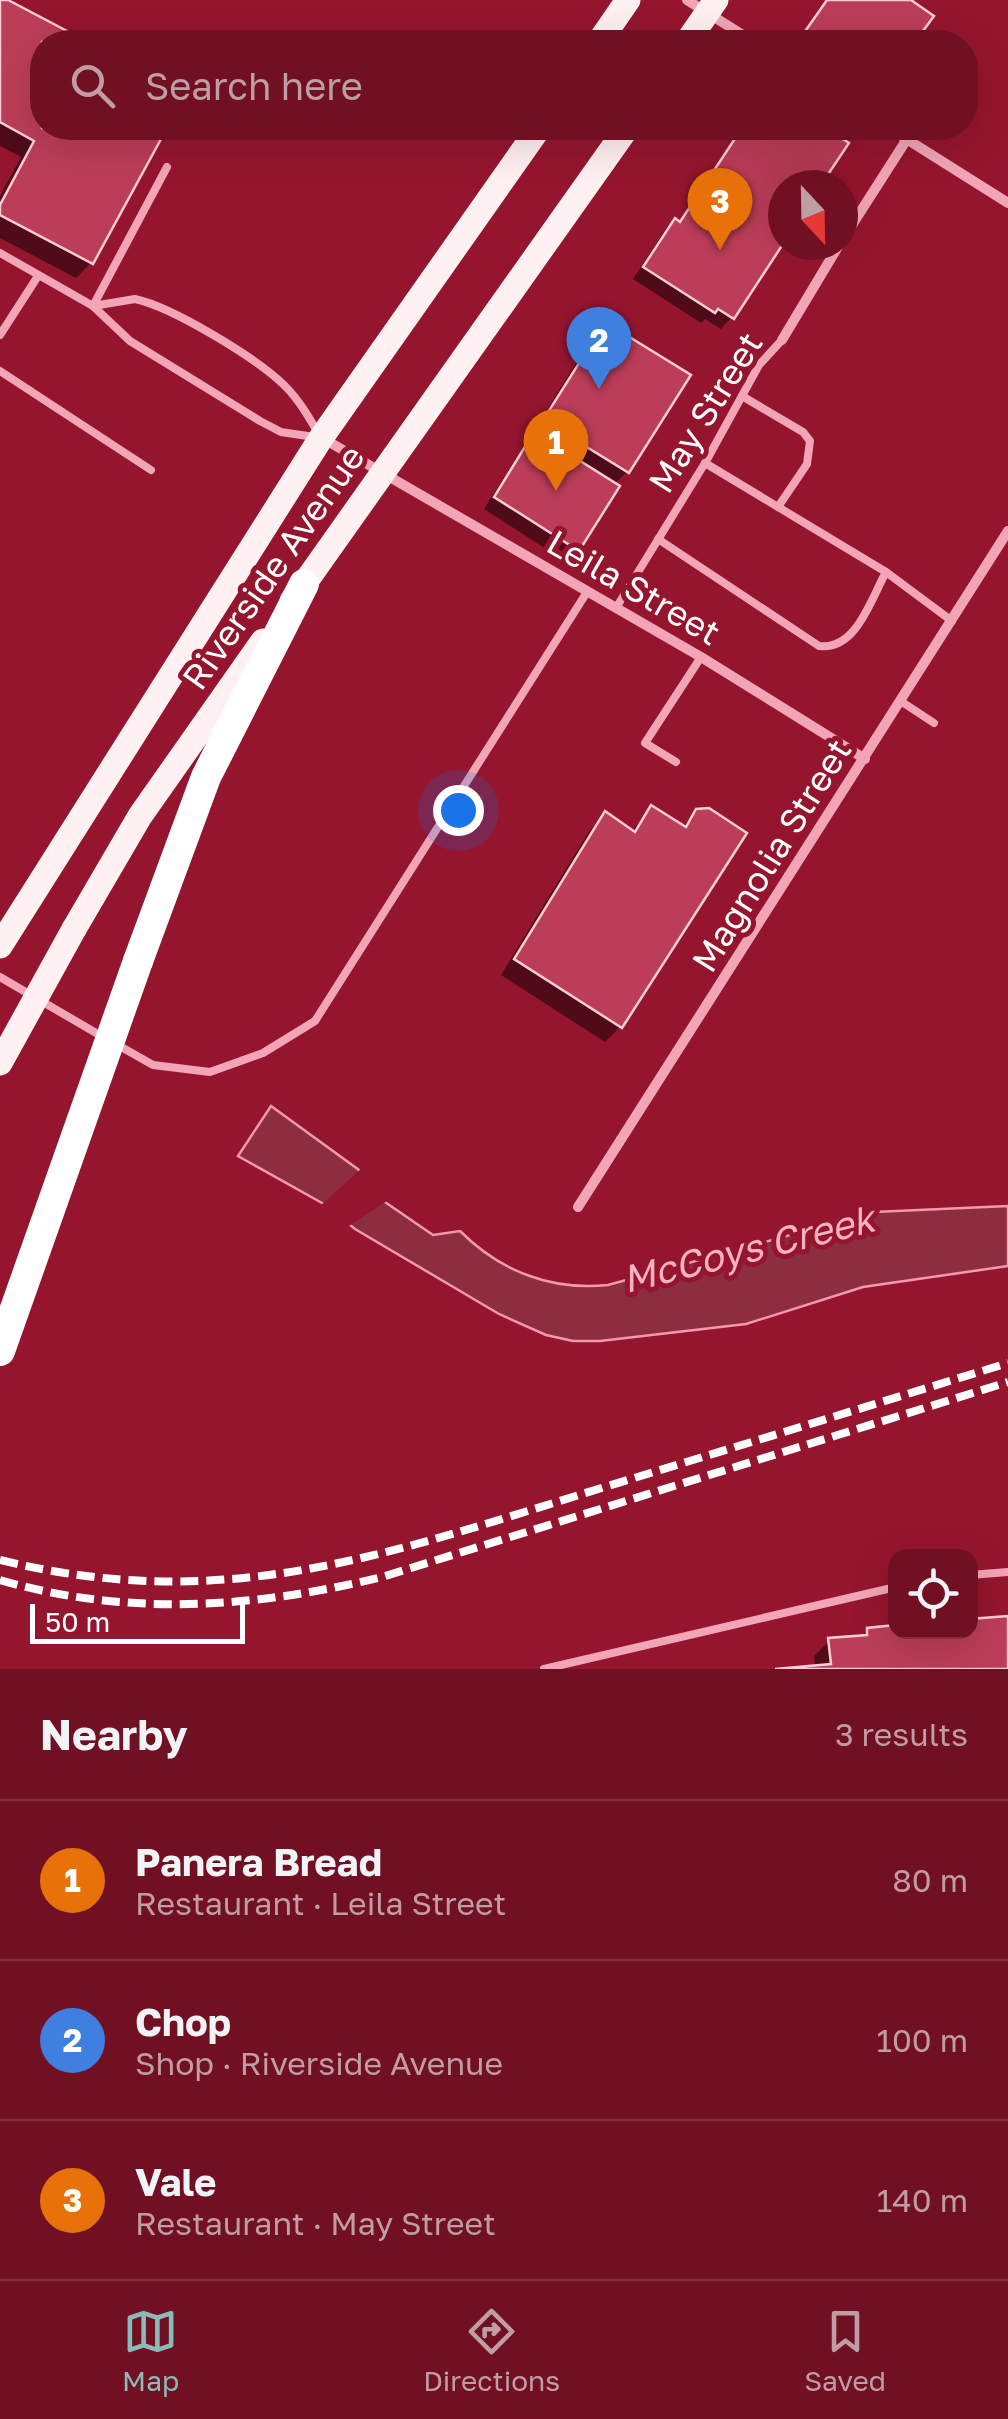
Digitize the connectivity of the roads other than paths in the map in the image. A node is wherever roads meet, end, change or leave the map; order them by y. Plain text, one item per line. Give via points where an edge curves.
1 (628, 0) edge
2 (704, 4) edge
3 (607, 30) edge
4 (692, 30) edge
5 (738, 30) edge
6 (531, 140) edge
7 (619, 140) edge
8 (906, 140) edge
9 (909, 140) edge
10 (166, 166) dead end
11 (1008, 203) edge
12 (858, 215) edge
13 (0, 254) edge
14 (830, 260) edge
15 (38, 276) junction
16 (94, 306) junction
17 (0, 335) edge
18 (782, 340) joint
19 (0, 371) edge
20 (742, 396) junction
21 (321, 438) junction
22 (705, 464) junction
23 (150, 470) dead end
24 (384, 472) junction
25 (778, 507) junction
26 (1008, 531) edge
27 (658, 539) junction
28 (886, 572) junction
29 (304, 584) junction
30 (587, 592) junction
31 (616, 608) junction
32 (952, 621) junction
33 (701, 657) junction
34 (902, 702) junction
35 (934, 723) dead end
36 (865, 759) junction
37 (676, 762) dead end
38 (0, 946) edge
39 (0, 977) edge
40 (0, 1063) edge
41 (578, 1207) dead end
42 (0, 1351) edge
43 (1008, 1572) edge
44 (978, 1574) edge
45 (888, 1589) edge
46 (544, 1669) edge

1 - 3 main road
2 - 4 main road
2 - 5 street
6 - 21 main road, Riverside Avenue
7 - 24 main road, Riverside Avenue
8 - 12 street, May Street
9 - 11 street
10 - 16 lane
13 - 15 lane
14 - 18 street, May Street
15 - 16 lane
15 - 17 lane
16 - 21 lane via 130,341 260,421
16 - 21 lane via 134,299 156,304 284,384
18 - 20 lane, May Street
19 - 23 lane
20 - 22 lane, May Street
20 - 25 lane via 810,441 807,464
21 - 24 street, Leila Street
21 - 38 main road, Riverside Avenue
22 - 25 lane
22 - 27 lane, May Street
24 - 29 main road, Riverside Avenue
24 - 30 street, Leila Street
25 - 28 lane
26 - 32 street, Magnolia Street
27 - 28 lane via 828,647 850,636
27 - 31 lane, May Street
28 - 32 lane
29 - 40 main road, Riverside Avenue, bridge via 140,816
29 - 42 highway, bridge via 210,768
30 - 31 street, Leila Street
30 - 39 lane via 314,1022 263,1054 210,1072 153,1065
31 - 33 street, Leila Street
32 - 34 street, Magnolia Street
33 - 36 street, Leila Street
33 - 37 lane via 645,743
34 - 35 lane
34 - 36 street, Magnolia Street
36 - 41 street, Magnolia Street
43 - 44 lane
45 - 46 lane

